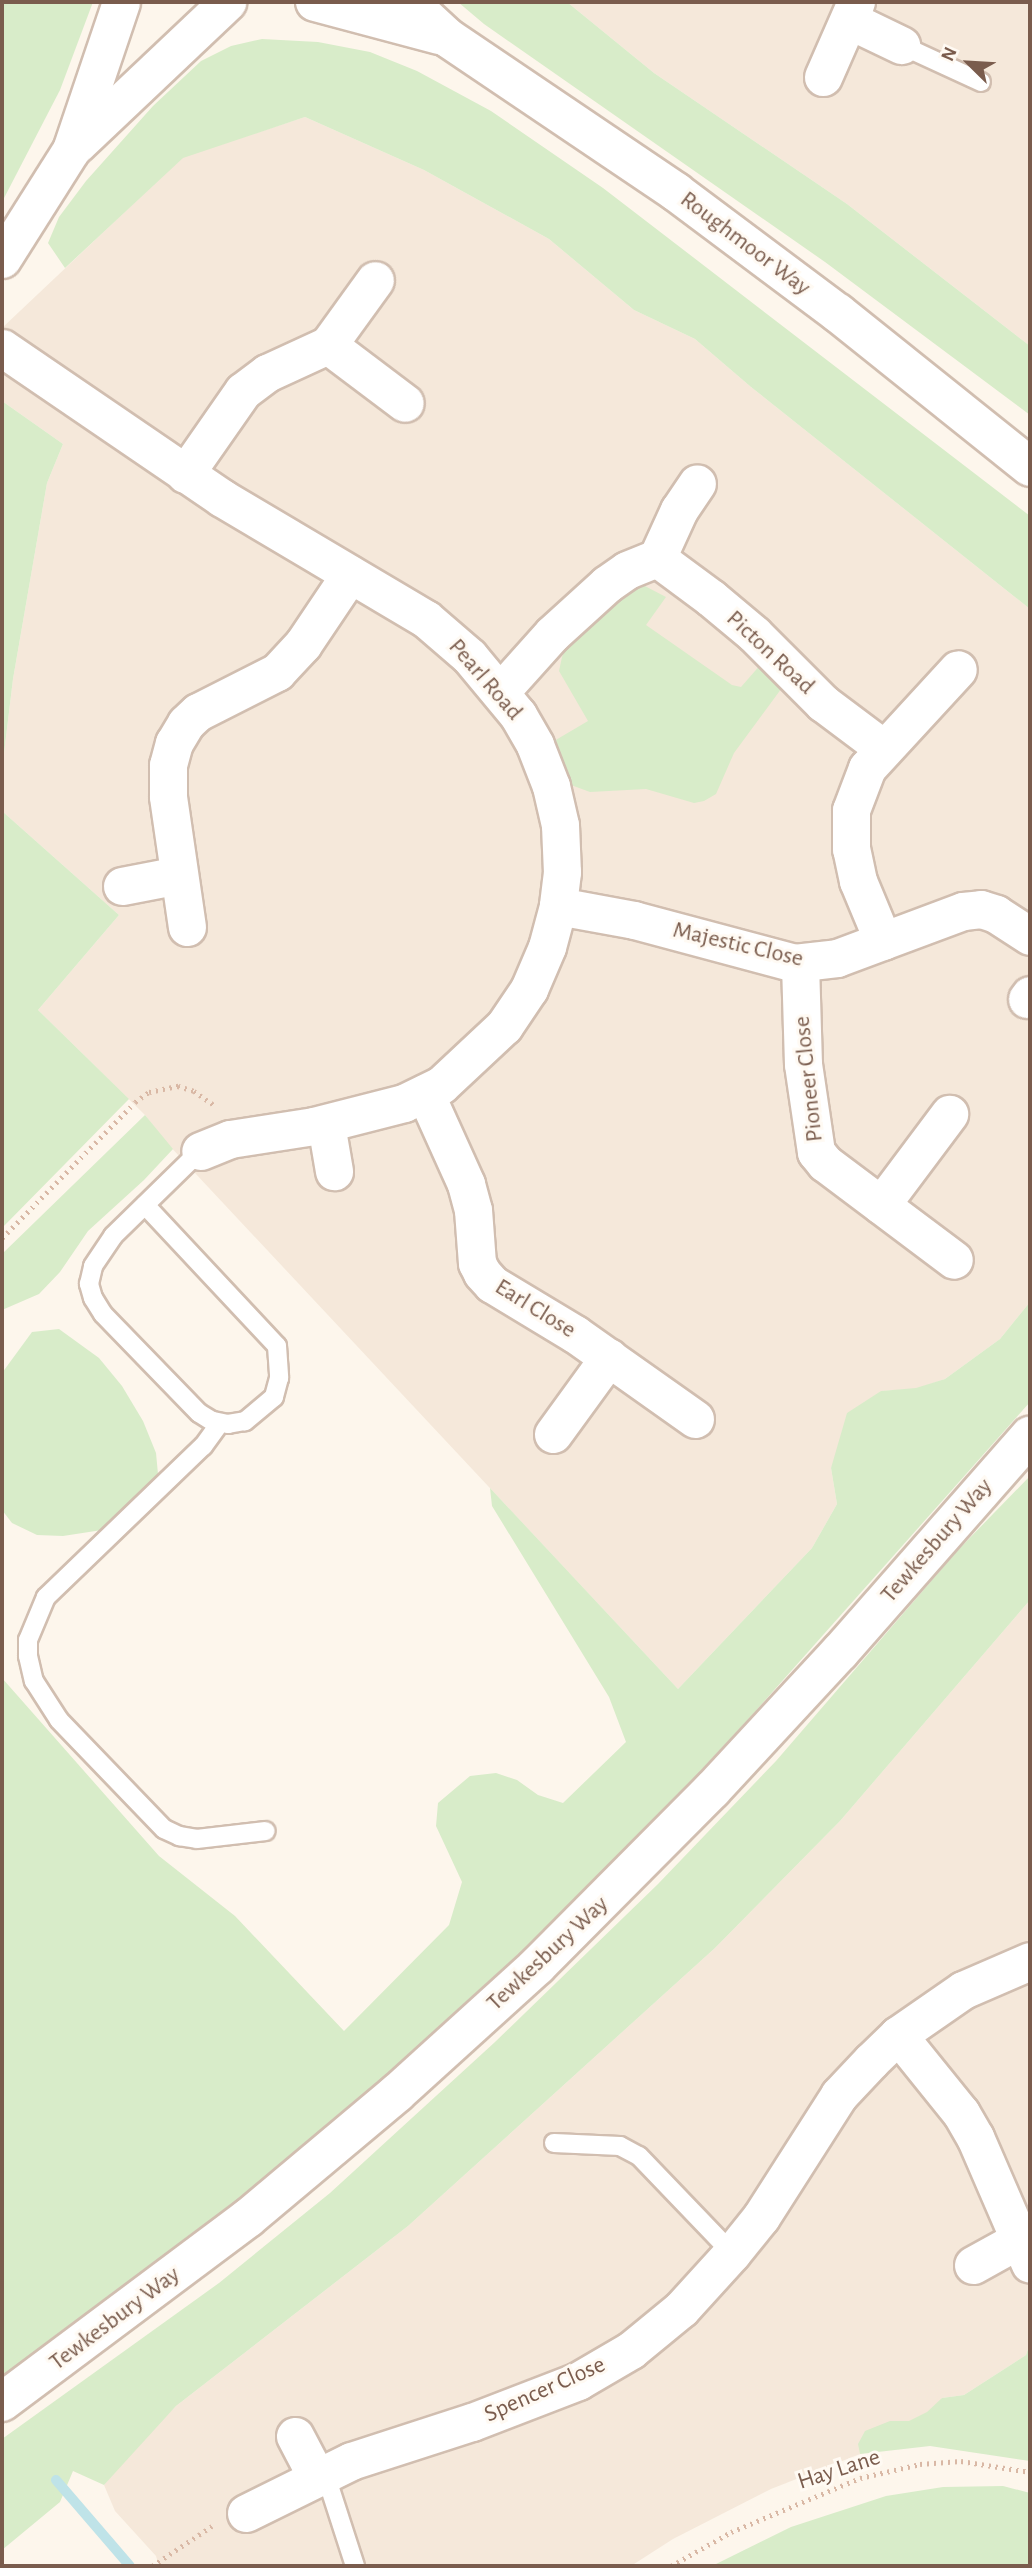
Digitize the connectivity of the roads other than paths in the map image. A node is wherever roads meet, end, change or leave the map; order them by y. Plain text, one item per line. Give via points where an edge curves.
1 (121, 2) edge
2 (227, 2) edge
3 (315, 2) edge
4 (410, 2) edge
5 (852, 11) edge
6 (448, 38) junction
7 (901, 45) joint
8 (823, 77) dead end
9 (981, 82) dead end
10 (71, 150) junction
11 (2, 258) edge
12 (375, 280) dead end
13 (328, 345) junction
14 (2, 348) edge
15 (405, 403) dead end
16 (1030, 467) edge
17 (185, 474) junction
18 (697, 484) dead end
19 (657, 558) junction
20 (350, 574) junction
21 (958, 669) dead end
22 (500, 692) junction
23 (883, 748) junction
24 (179, 875) junction
25 (122, 886) dead end
26 (558, 906) junction
27 (187, 927) dead end
28 (1030, 936) edge
29 (883, 941) junction
30 (800, 963) junction
31 (425, 1093) junction
32 (949, 1114) dead end
33 (326, 1124) junction
34 (200, 1151) joint
35 (334, 1171) dead end
36 (145, 1205) junction
37 (881, 1206) junction
38 (954, 1260) dead end
39 (609, 1357) junction
40 (695, 1419) dead end
41 (220, 1423) junction
42 (553, 1434) dead end
43 (1030, 1436) edge
44 (266, 1831) dead end
45 (1030, 1961) edge
46 (898, 2035) junction
47 (554, 2143) dead end
48 (1025, 2251) edge
49 (732, 2253) junction
50 (973, 2265) dead end
51 (2, 2402) edge
52 (295, 2436) dead end
53 (320, 2474) junction
54 (246, 2513) road end
55 (355, 2566) edge

1 - 10 street
2 - 10 street
3 - 6 street, Roughmoor Way
4 - 6 street, Roughmoor Way
5 - 7 street
5 - 8 street
6 - 16 street, Roughmoor Way via 676,192 838,313
7 - 9 lane
10 - 11 street
12 - 13 street
13 - 15 street
13 - 17 street via 267,373 243,391
14 - 17 street, Pearl Road
17 - 20 street, Pearl Road
18 - 19 street
19 - 22 street via 627,570 586,602
19 - 23 street, Picton Road via 754,634 823,703
20 - 22 street, Pearl Road via 426,619 469,656
20 - 24 street via 303,643 277,672 215,701 179,734 167,778
21 - 23 street
22 - 26 street, Pearl Road via 535,745 551,786 560,825
23 - 29 street via 867,768 851,810 858,881
24 - 25 street
24 - 27 street
26 - 30 street, Majestic Close via 634,920
26 - 31 street, Pearl Road via 529,989 504,1026 457,1071
28 - 29 street, Majestic Close via 981,909 963,911
29 - 30 street, Majestic Close via 837,958
30 - 37 street, Pioneer Close via 803,1064 816,1152
31 - 33 street, Pearl Road
31 - 39 street, Earl Close via 466,1184 482,1273 499,1289
32 - 37 street
33 - 34 street, Pearl Road via 215,1143
33 - 35 street
34 - 36 lane
36 - 41 lane via 100,1252 89,1283 93,1297 103,1314 183,1398
36 - 41 lane via 277,1346 279,1378 274,1396 245,1421
37 - 38 street, Pioneer Close
39 - 40 street, Earl Close
39 - 42 street
41 - 44 lane via 203,1447 46,1597 28,1640 27,1656 43,1699 59,1720 164,1829 197,1839
43 - 51 street, Tewkesbury Way via 712,1790 537,1966 397,2093 248,2218
45 - 46 street, Spencer Close via 963,1990
46 - 48 street via 961,2113
46 - 49 street, Spencer Close via 839,2095 761,2217
47 - 49 lane via 620,2146 639,2156
48 - 50 street
49 - 53 street, Spencer Close via 681,2309 631,2350 578,2381
52 - 53 street
53 - 54 street, Spencer Close
53 - 55 lane

